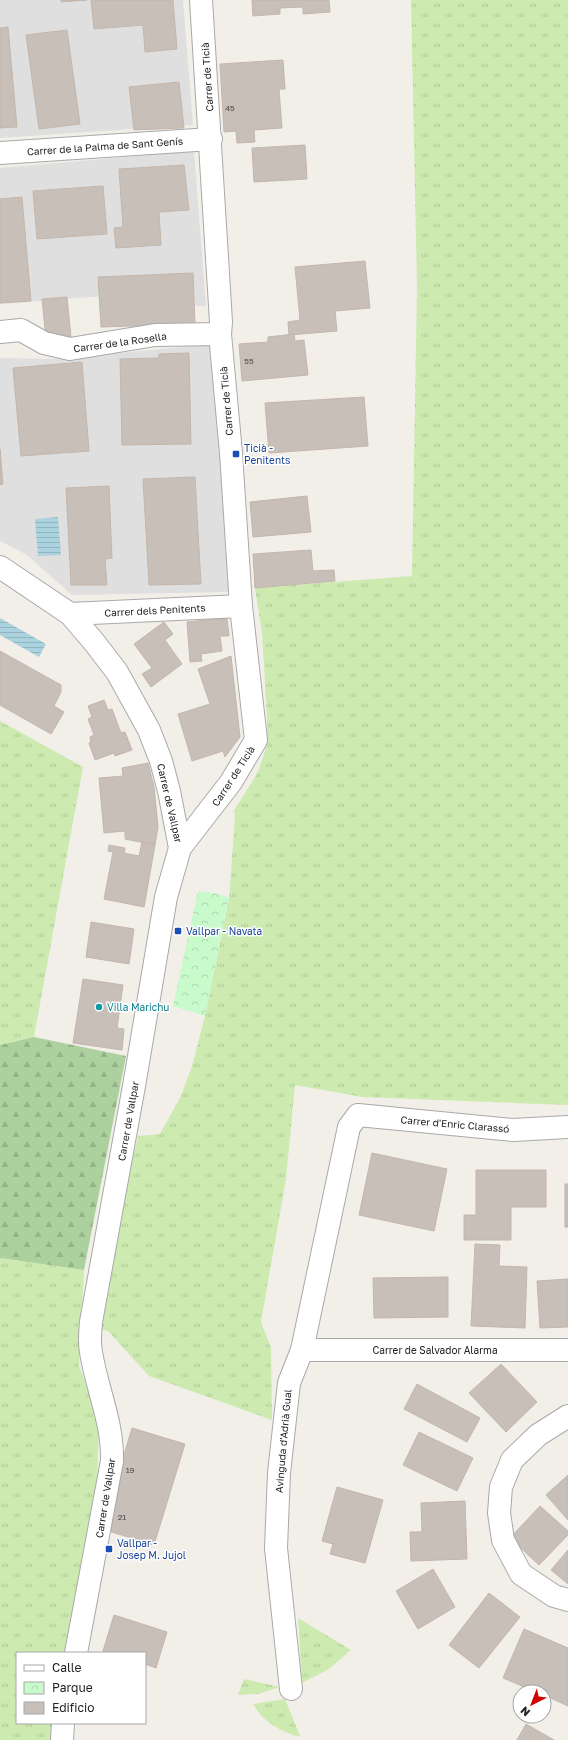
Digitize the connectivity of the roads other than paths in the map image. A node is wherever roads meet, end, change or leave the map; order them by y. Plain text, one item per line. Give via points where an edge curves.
1 (201, 0) edge
2 (211, 139) junction
3 (0, 153) edge
4 (0, 332) edge
5 (220, 334) junction
6 (0, 567) edge
7 (241, 606) junction
8 (70, 614) junction
9 (180, 848) junction
10 (568, 1127) edge
11 (349, 1128) joint
12 (302, 1350) junction
13 (568, 1350) edge
14 (568, 1416) edge
15 (568, 1600) edge
16 (76, 1652) edge
17 (291, 1689) dead end
18 (63, 1724) edge
19 (62, 1740) edge

1 - 2 street, Carrer de Ticià
2 - 3 street, Carrer de la Palma de Sant Genís
2 - 5 street, Carrer de Ticià via 222,322
4 - 5 street, Carrer de la Rosella via 21,330 44,343 70,349 155,335
5 - 7 street, Carrer de Ticià
6 - 8 street, Carrer de Vallpar
7 - 8 street, Carrer dels Penitents
7 - 9 street, Carrer de Ticià via 256,740 231,782
8 - 9 street, Carrer de Vallpar via 117,672 149,730 161,761
9 - 16 street, Carrer de Vallpar via 166,897 91,1322 91,1351 108,1416 113,1447
10 - 11 street, Carrer d'Enric Clarassó via 513,1130 358,1115
11 - 12 street, Avinguda d'Adrià Gual
12 - 13 street, Carrer de Salvador Alarma
12 - 17 street, Avinguda d'Adrià Gual via 289,1383 279,1473 276,1548
14 - 15 street via 538,1435 512,1460 501,1487 499,1514 503,1540 521,1574 554,1596
18 - 19 street

